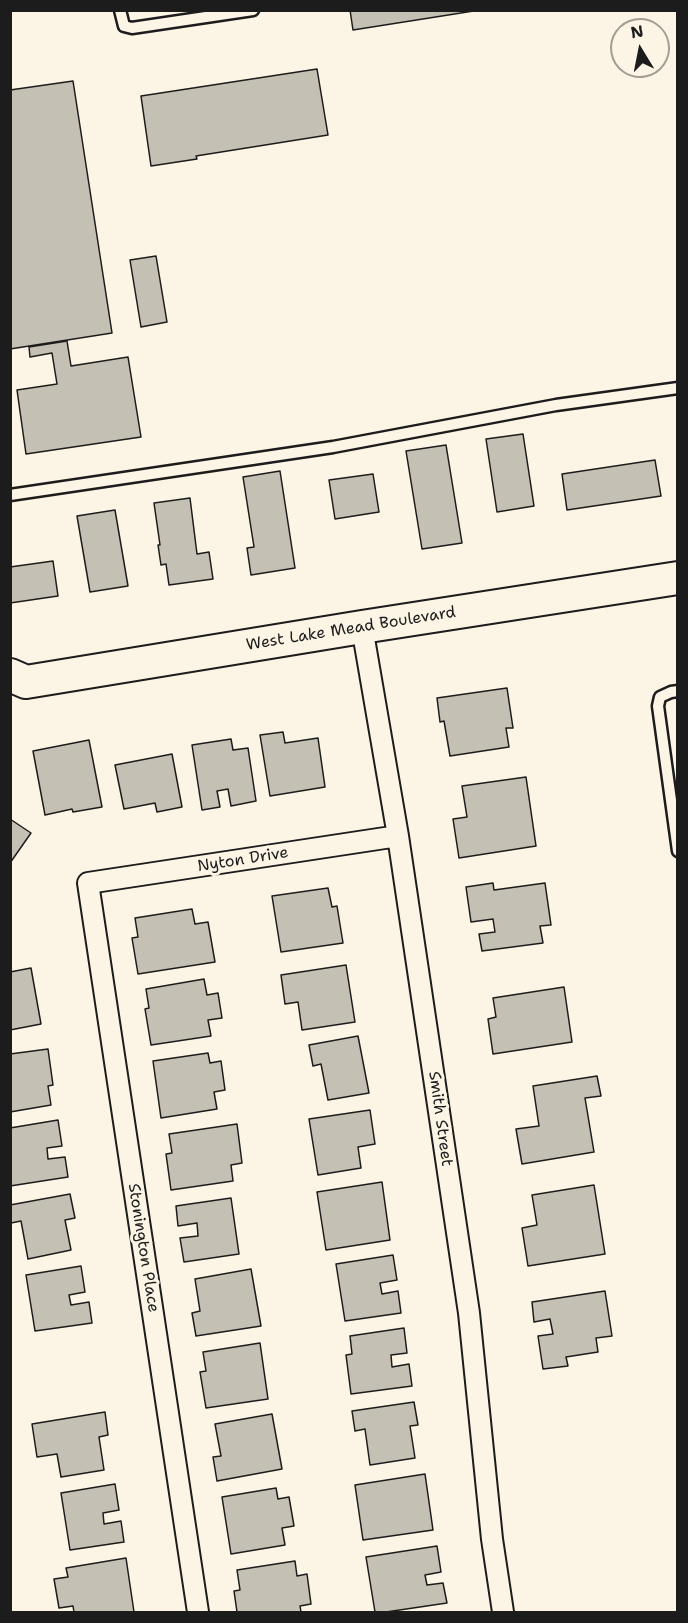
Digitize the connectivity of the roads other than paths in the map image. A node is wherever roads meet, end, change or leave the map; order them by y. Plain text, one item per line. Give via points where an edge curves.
1 (120, 10) edge
2 (253, 10) edge
3 (678, 387) edge
4 (10, 495) edge
5 (678, 578) edge
6 (362, 627) junction
7 (16, 685) edge
8 (678, 691) edge
9 (398, 836) junction
10 (678, 851) edge
11 (88, 883) joint
12 (198, 1612) edge
13 (503, 1612) edge

1 - 2 lane via 124,26 132,28
3 - 4 lane via 556,405 333,447
5 - 6 main road, West Lake Mead Boulevard
6 - 7 main road, West Lake Mead Boulevard
6 - 9 street, Smith Street
8 - 10 lane via 660,697 658,706
9 - 11 street, Nyton Drive
9 - 13 street, Smith Street via 469,1313
11 - 12 street, Stonington Place

